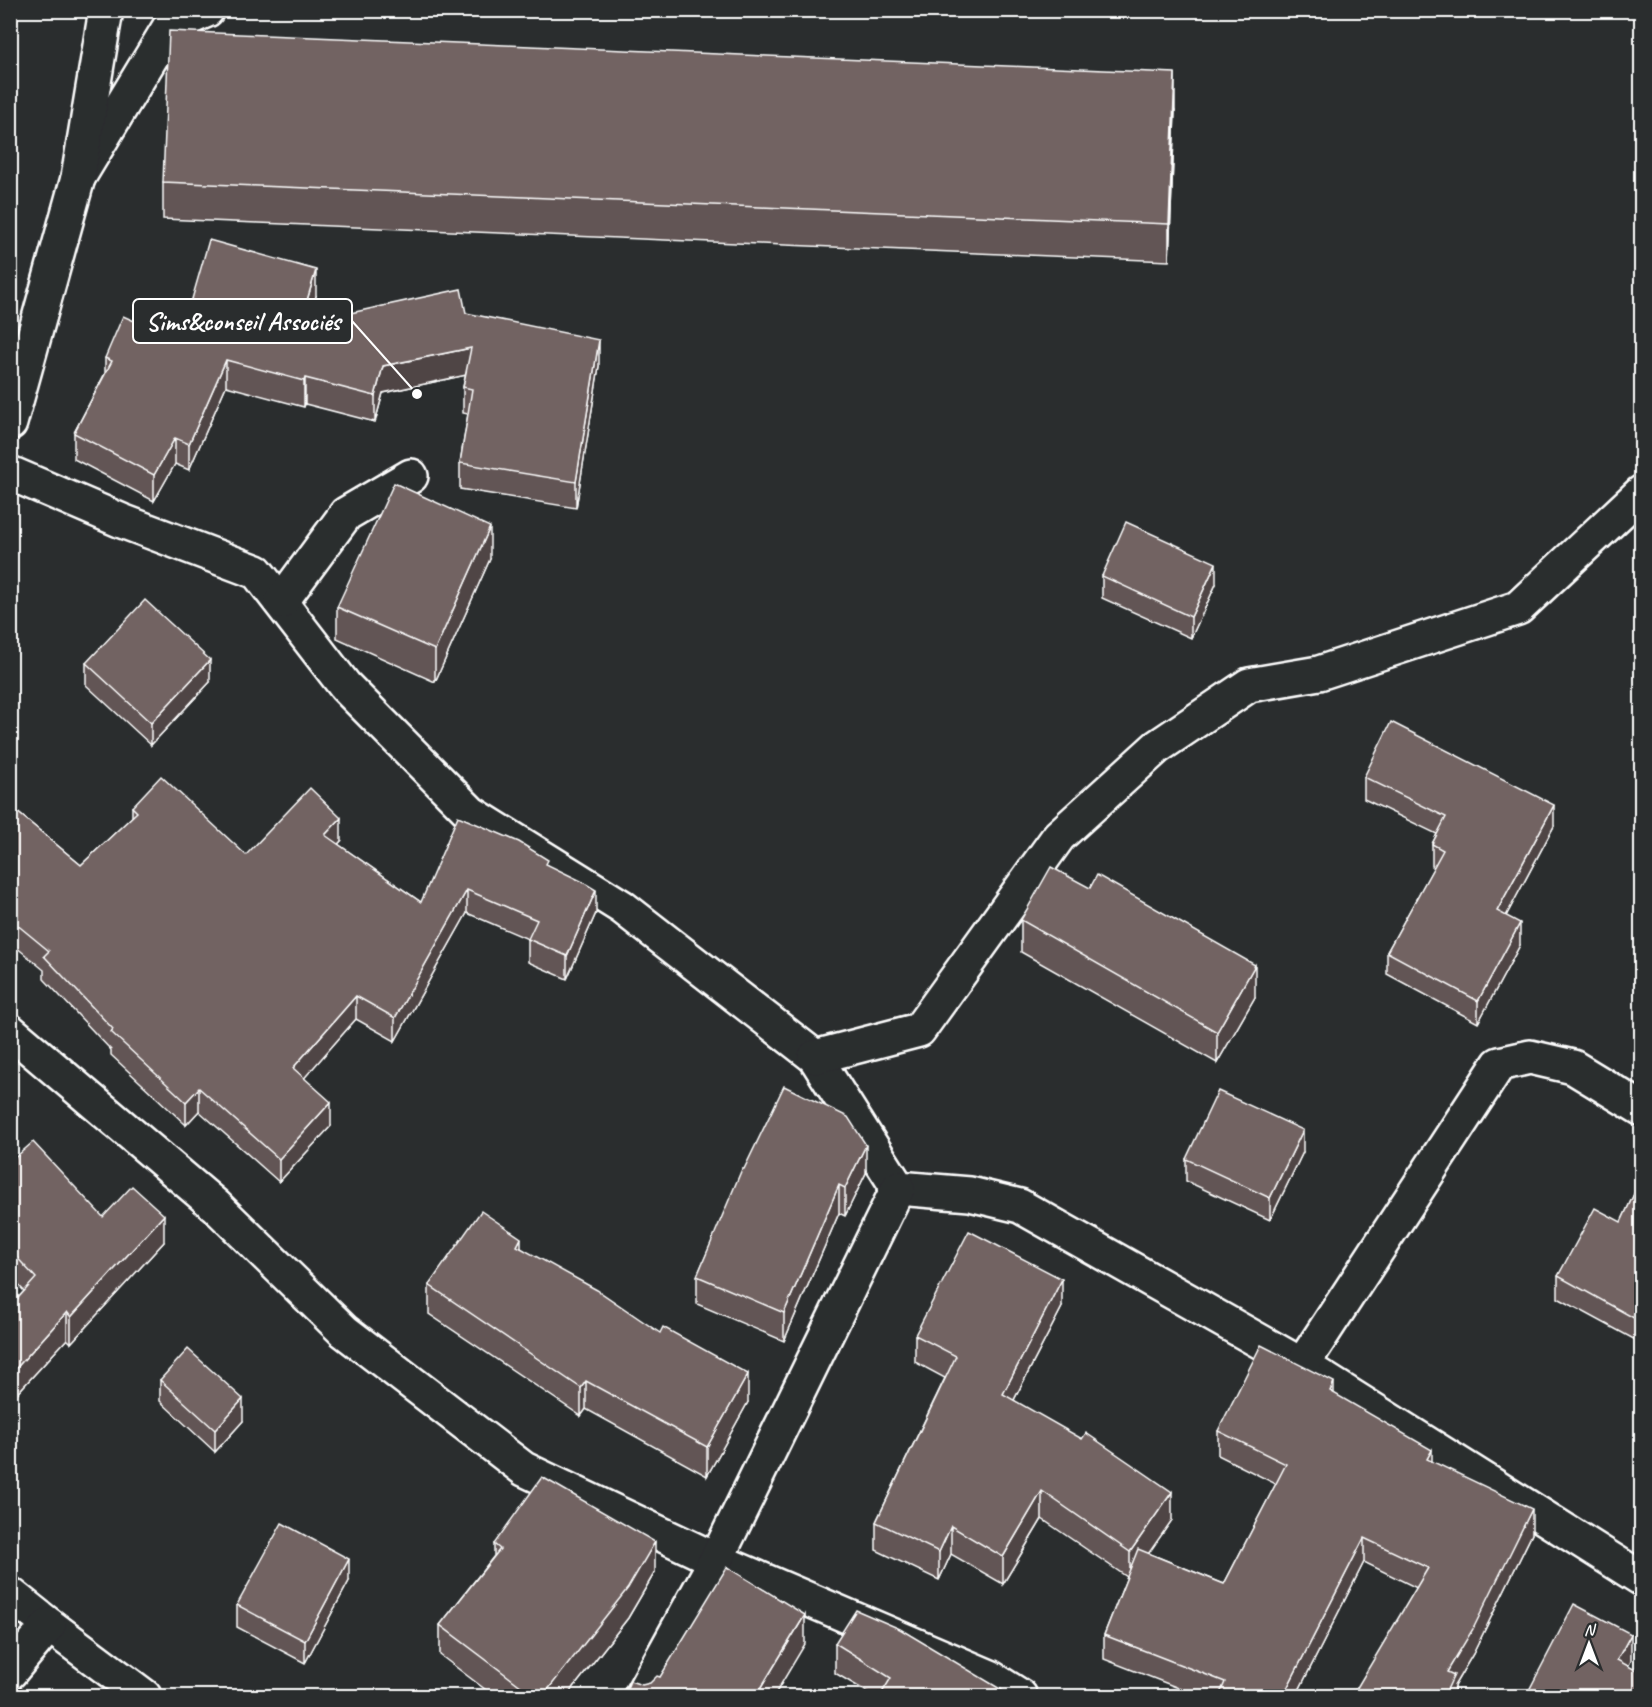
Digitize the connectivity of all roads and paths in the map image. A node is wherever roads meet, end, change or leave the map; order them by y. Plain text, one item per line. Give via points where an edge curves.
1 (106, 10) edge
2 (207, 10) edge
3 (78, 178) junction
4 (10, 423) edge
5 (10, 473) edge
6 (411, 476) dead end
7 (1641, 492) edge
8 (281, 602) junction
9 (10, 1032) edge
10 (815, 1057) junction
11 (1641, 1109) edge
12 (898, 1188) junction
13 (1302, 1365) junction
14 (717, 1560) junction
15 (1641, 1579) edge
16 (10, 1594) edge
17 (49, 1626) junction
18 (10, 1672) edge
19 (144, 1696) edge
20 (641, 1696) edge
21 (1020, 1696) edge

1 - 3 street
2 - 3 street via 170,26
3 - 4 street
5 - 8 street via 257,572
6 - 8 street via 346,514
7 - 10 street via 1518,608 1319,673 1249,685 1157,747 1059,836 919,1030
8 - 10 street via 345,686 471,813 622,907
9 - 14 street via 216,1206 344,1331 524,1469
10 - 12 street
11 - 13 street via 1573,1067 1530,1057 1499,1064
12 - 13 street via 970,1194 1020,1206
12 - 14 street
13 - 15 street
14 - 20 street
14 - 21 street via 990,1677
16 - 17 street
17 - 18 street
17 - 19 street

